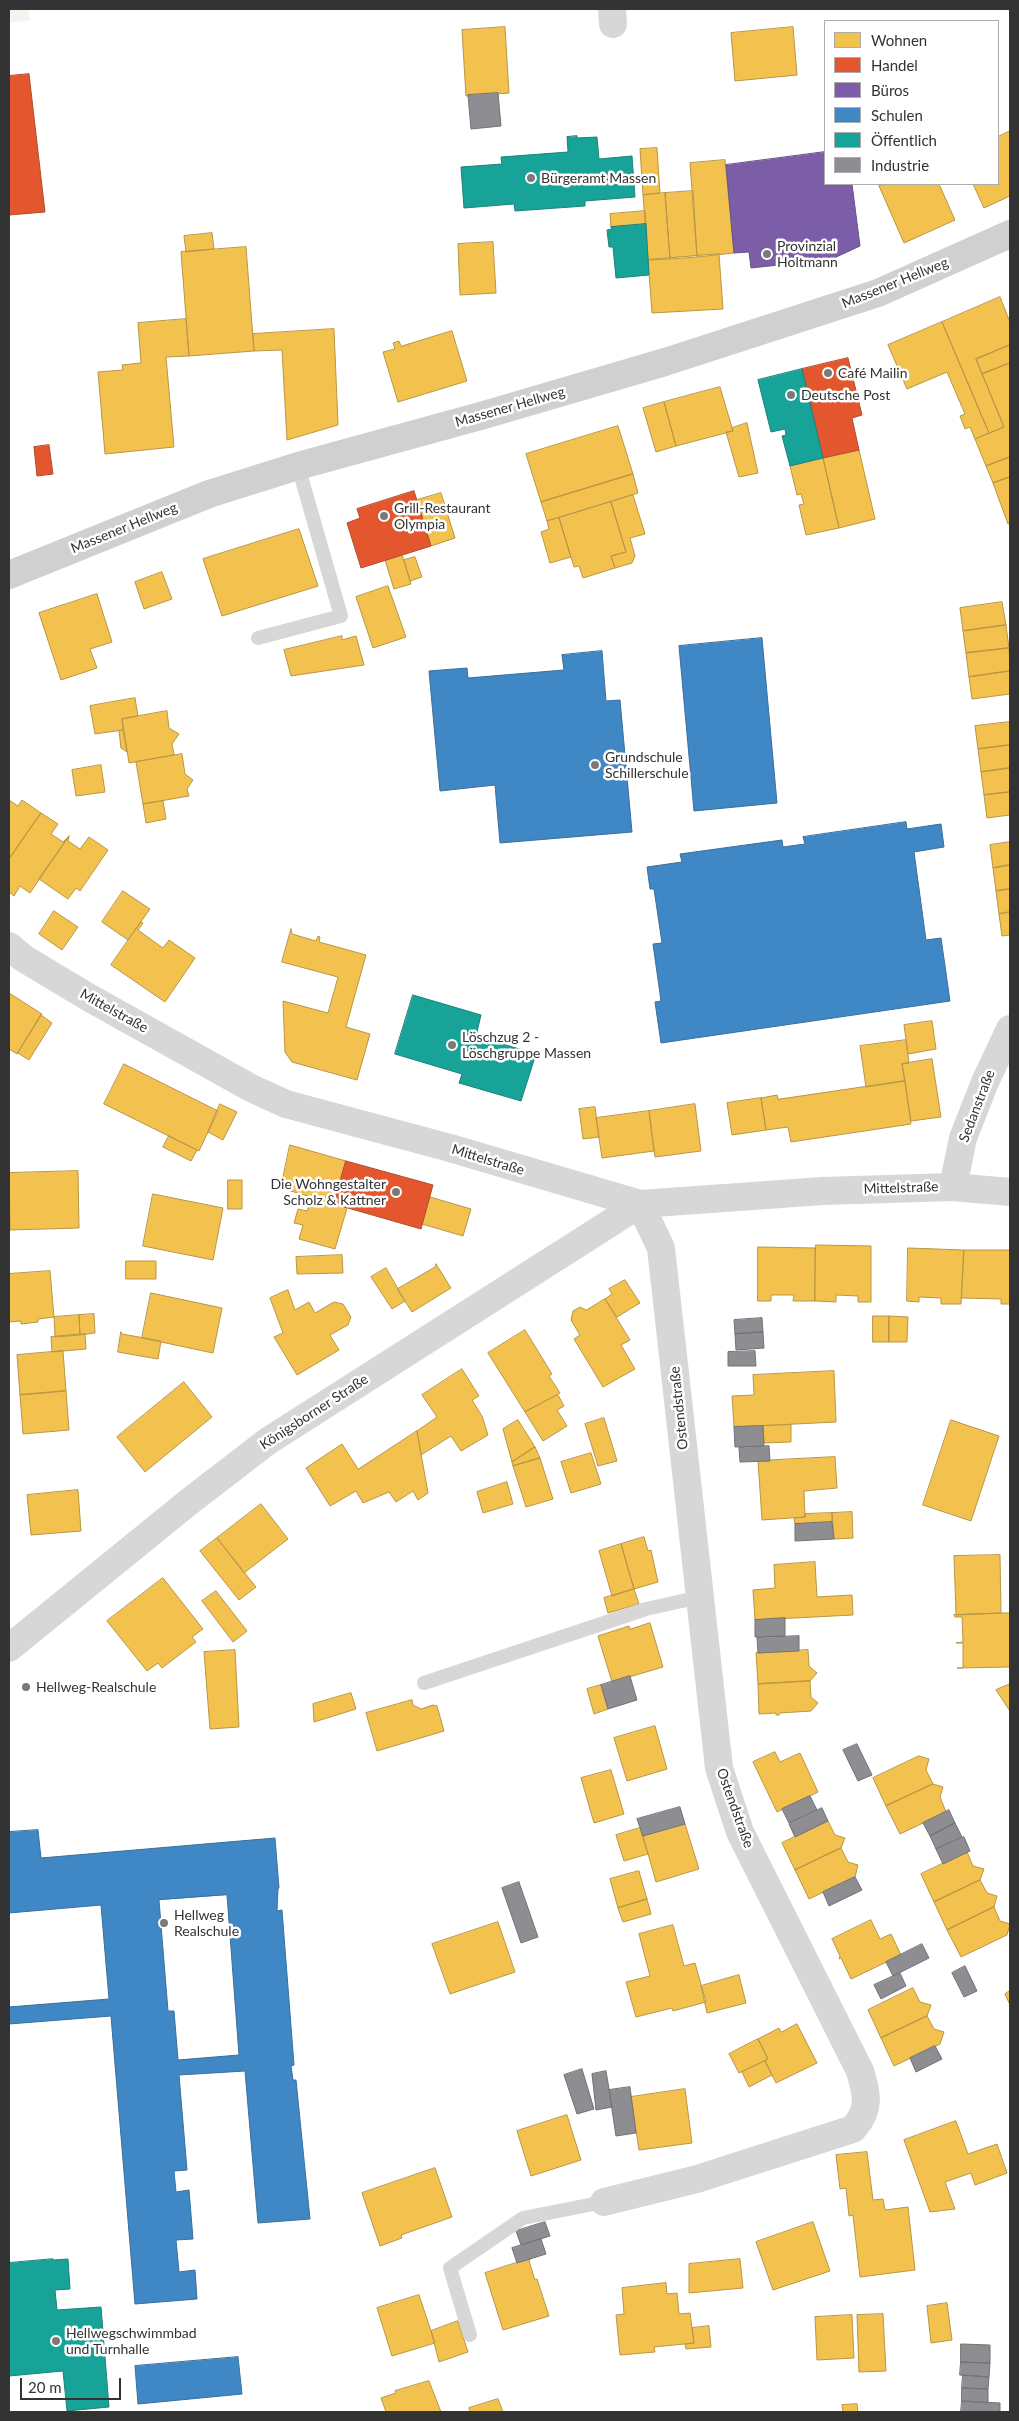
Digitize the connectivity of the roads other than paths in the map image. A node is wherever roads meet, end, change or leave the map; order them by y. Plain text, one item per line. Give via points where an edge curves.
1 (1010, 234) edge
2 (298, 466) junction
3 (9, 575) edge
4 (258, 638) dead end
5 (9, 946) edge
6 (1010, 1029) edge
7 (953, 1187) junction
8 (1010, 1192) edge
9 (640, 1204) junction
10 (700, 1597) junction
11 (9, 1648) edge
12 (424, 1683) dead end
13 (604, 2202) joint
14 (470, 2335) dead end

1 - 2 main road, Massener Hellweg via 878,293 666,362
2 - 3 main road, Massener Hellweg via 209,494
2 - 4 lane via 341,616
5 - 9 street, Mittelstraße via 88,997 251,1088 286,1104
6 - 7 street, Sedanstraße via 963,1138
7 - 8 street, Mittelstraße
7 - 9 street, Mittelstraße via 823,1191
9 - 10 street, Ostendstraße via 661,1248
9 - 11 street, Königsborner Straße via 268,1441
10 - 12 lane via 646,1609
10 - 13 street, Ostendstraße via 719,1768 740,1832 860,2071 866,2090 866,2107 863,2118 853,2129 697,2179
13 - 14 lane via 523,2218 450,2268

